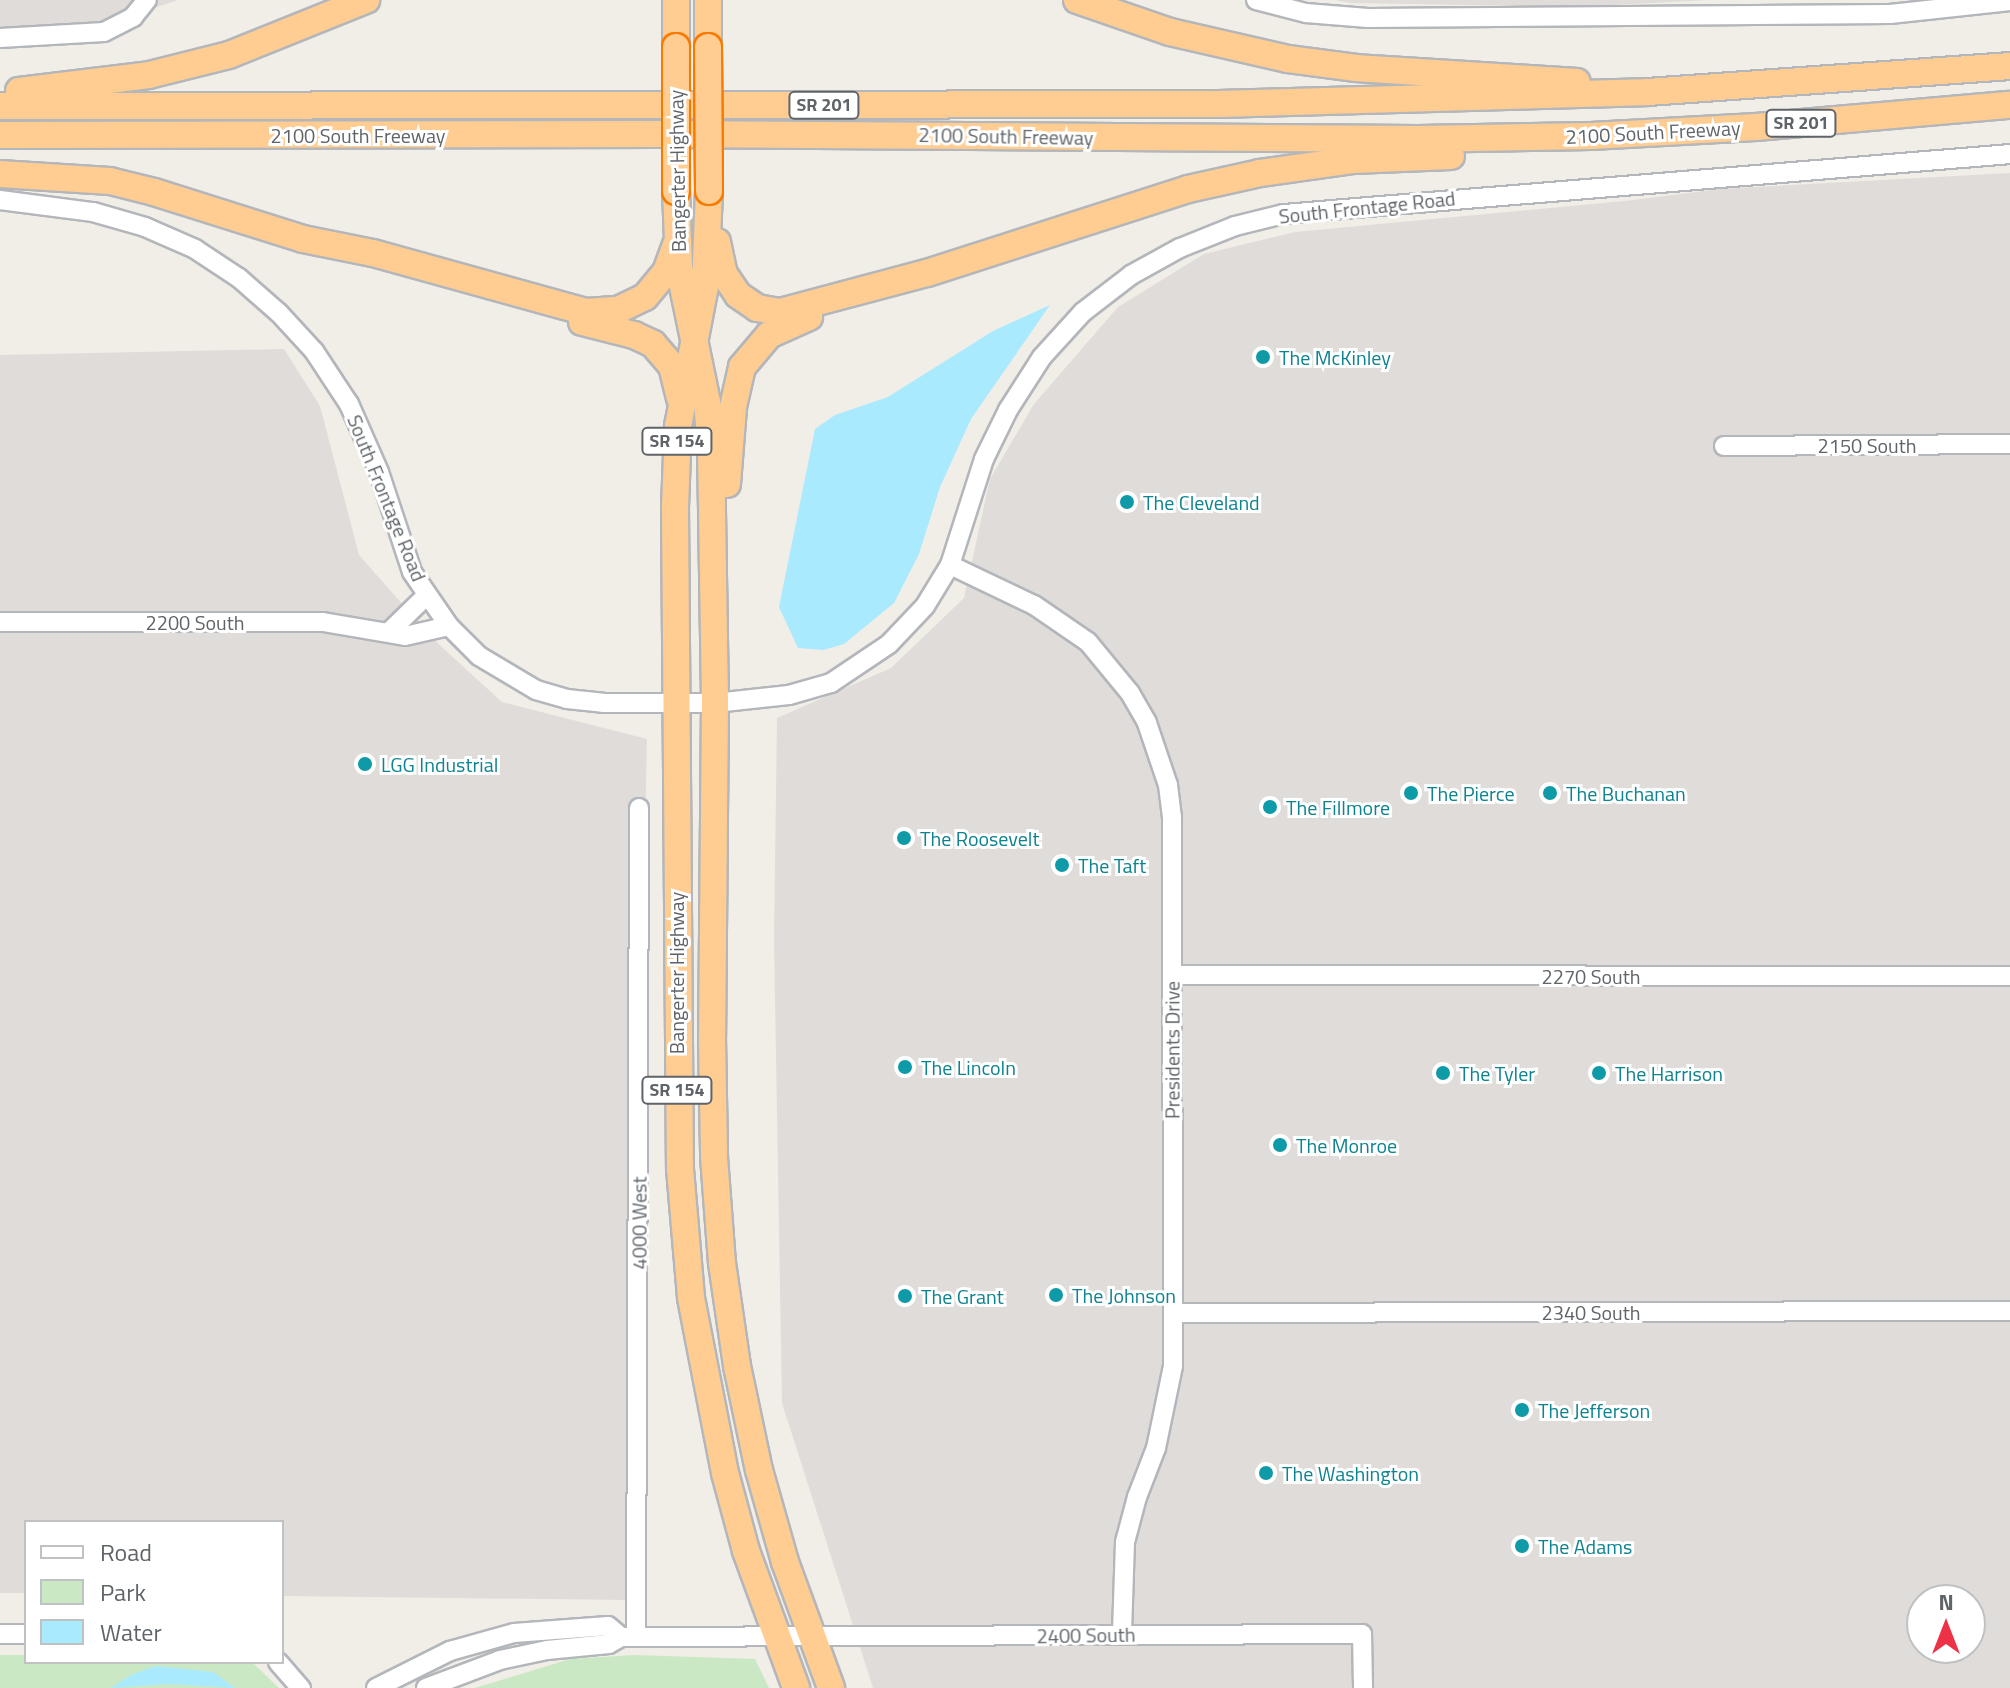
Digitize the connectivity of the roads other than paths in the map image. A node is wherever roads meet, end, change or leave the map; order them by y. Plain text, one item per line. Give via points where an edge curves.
1 (366, 0) edge
2 (676, 0) edge
3 (708, 0) edge
4 (1077, 0) edge
5 (1256, 0) edge
6 (147, 1) edge
7 (2010, 1) edge
8 (1609, 9) edge
9 (0, 38) edge
10 (2010, 66) edge
11 (0, 92) edge
12 (1648, 92) junction
13 (2010, 105) edge
14 (0, 106) edge
15 (0, 135) edge
16 (1591, 136) junction
17 (2010, 154) edge
18 (0, 174) edge
19 (709, 191) junction
20 (0, 200) edge
21 (677, 242) junction
22 (373, 253) junction
23 (927, 273) junction
24 (694, 340) junction
25 (681, 404) junction
26 (2010, 444) edge
27 (1724, 446) dead end
28 (950, 565) junction
29 (426, 596) junction
30 (0, 622) edge
31 (449, 626) junction
32 (389, 632) junction
33 (715, 651) junction
34 (674, 703) junction
35 (715, 703) junction
36 (639, 808) dead end
37 (1172, 975) junction
38 (2010, 976) edge
39 (2010, 1311) edge
40 (1173, 1313) junction
41 (0, 1634) edge
42 (24, 1634) edge
43 (1122, 1634) junction
44 (629, 1637) junction
45 (776, 1637) junction
46 (810, 1637) junction
47 (280, 1664) edge
48 (301, 1688) edge
49 (376, 1688) edge
50 (426, 1688) edge
51 (796, 1688) edge
52 (831, 1688) edge
53 (1363, 1688) edge

1 - 11 highway via 229,55 118,79
2 - 21 highway, Bangerter Highway / SR 154, bridge
3 - 19 highway, Bangerter Highway / SR 154, bridge
4 - 12 highway via 1170,32 1288,59 1356,68 1562,79
5 - 8 street via 1337,16
6 - 9 street via 133,17 104,32
7 - 8 street via 1890,14
10 - 12 highway, 2100 South Freeway / SR 201
12 - 14 highway, 2100 South Freeway / SR 201 via 1222,104
13 - 16 highway, 2100 South Freeway / SR 201
15 - 16 highway, 2100 South Freeway / SR 201
16 - 23 highway via 1454,156 1354,160 1260,173 1188,189
17 - 28 street, South Frontage Road via 1450,197 1284,214 1235,226 1131,275 1083,312 1042,357 984,459
18 - 22 highway via 110,181 303,239
19 - 23 highway via 724,274 738,295 757,308 799,310
19 - 24 highway, Bangerter Highway / SR 154 via 705,286
20 - 29 street, South Frontage Road via 93,212 145,227 195,249 279,313 314,351 349,404 379,472 412,572
21 - 22 highway via 666,272 645,297 600,313
21 - 24 highway, Bangerter Highway / SR 154
22 - 25 highway via 645,339 672,366
23 - 33 highway via 901,288 784,326 758,344 742,367 733,407
24 - 25 highway, Bangerter Highway / SR 154
24 - 33 highway, Bangerter Highway / SR 154 via 711,447
25 - 34 highway, Bangerter Highway / SR 154 via 674,518
26 - 27 street, 2150 South
28 - 35 street, South Frontage Road via 925,606 889,644 831,683 789,695
28 - 37 street, Presidents Drive via 1034,605 1088,642 1113,668 1141,713 1158,752 1171,807
29 - 31 street, South Frontage Road
29 - 32 street
30 - 32 street, 2200 South via 323,622
31 - 32 street, 2200 South via 405,636
31 - 34 street, South Frontage Road via 479,656 536,690 603,703
33 - 35 highway, Bangerter Highway / SR 154
34 - 35 street, South Frontage Road
34 - 45 highway, Bangerter Highway / SR 154 via 677,1086 685,1246 698,1345 725,1473
35 - 46 highway, Bangerter Highway / SR 154 via 712,1038 722,1263 759,1470
36 - 44 street, 4000 West
37 - 38 street, 2270 South
37 - 40 street, Presidents Drive
39 - 40 street, 2340 South
40 - 43 street, Presidents Drive via 1170,1389 1125,1542
41 - 42 street
43 - 46 street, 2400 South
43 - 53 street, 2400 South via 1362,1634
44 - 45 street, 2400 South
44 - 49 street via 608,1626 514,1633 450,1651
44 - 50 street via 500,1660
45 - 46 street, 2400 South
45 - 51 highway, Bangerter Highway / SR 154
46 - 52 highway, Bangerter Highway / SR 154
47 - 48 street

